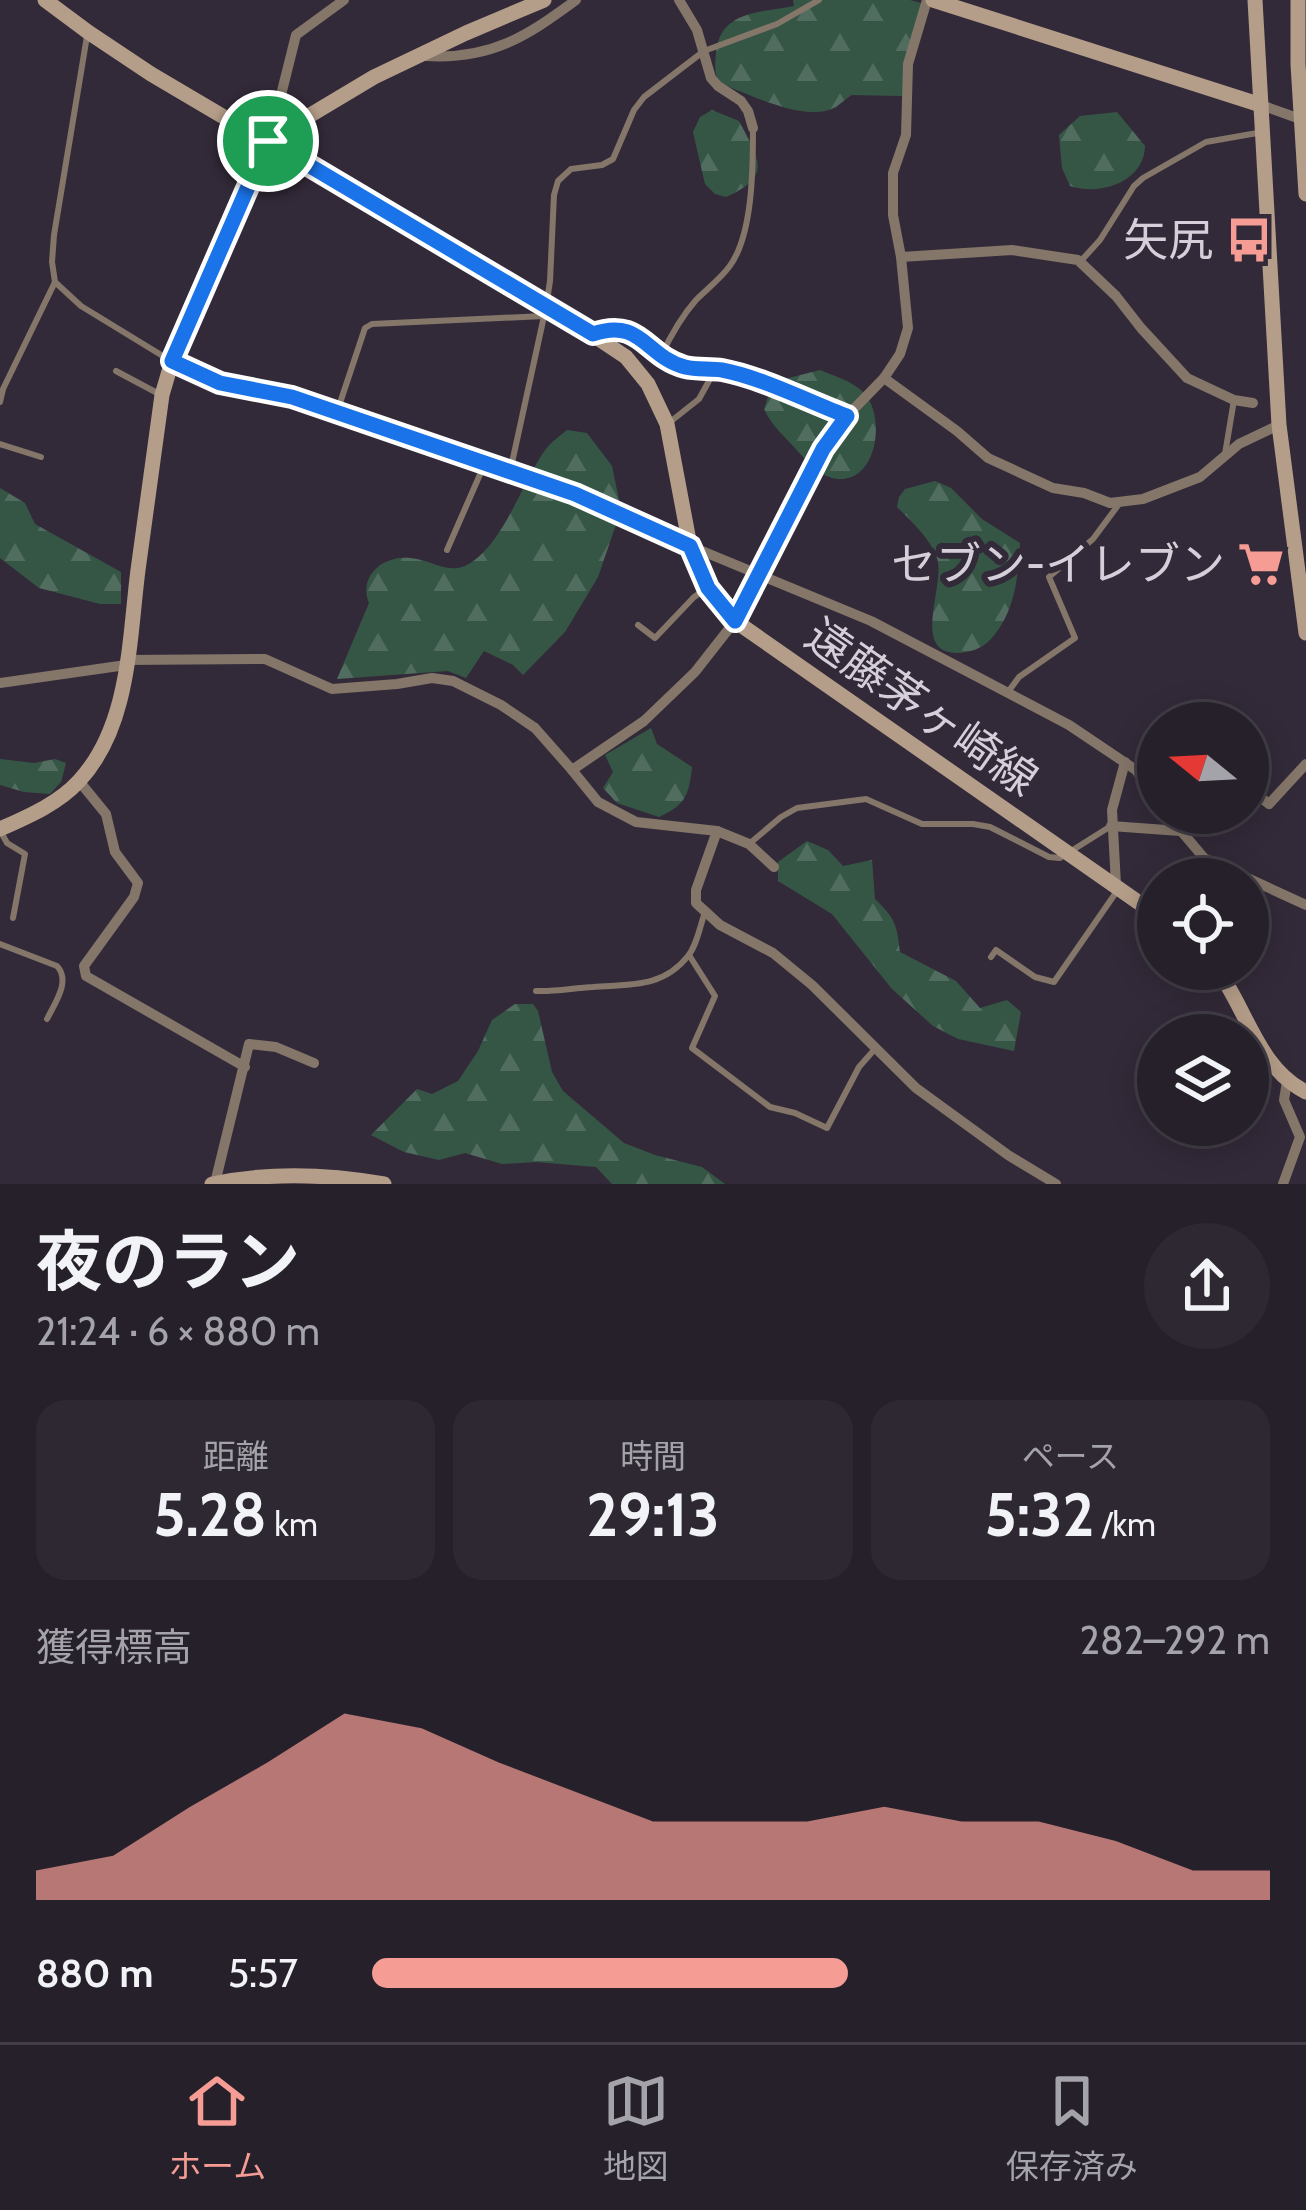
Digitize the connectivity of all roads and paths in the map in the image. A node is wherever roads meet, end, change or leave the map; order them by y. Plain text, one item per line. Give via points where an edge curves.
1 (45, 0) edge
2 (344, 0) edge
3 (544, 0) edge
4 (576, 0) edge
5 (679, 0) edge
6 (820, 0) edge
7 (930, 0) edge
8 (1255, 0) edge
9 (1301, 1) edge
10 (88, 32) junction
11 (704, 51) junction
12 (420, 55) junction
13 (1261, 105) junction
14 (1304, 121) edge
15 (753, 128) joint
16 (1263, 132) junction
17 (269, 140) junction
18 (1306, 194) edge
19 (901, 257) junction
20 (1080, 262) junction
21 (56, 282) junction
22 (545, 312) junction
23 (593, 334) junction
24 (661, 356) junction
25 (172, 361) junction
26 (715, 370) junction
27 (116, 371) dead end
28 (884, 378) junction
29 (162, 395) junction
30 (1234, 400) junction
31 (0, 402) edge
32 (1253, 403) dead end
33 (337, 412) junction
34 (847, 416) junction
35 (667, 424) junction
36 (1279, 425) junction
37 (0, 444) edge
38 (1225, 454) junction
39 (41, 457) dead end
40 (485, 464) junction
41 (510, 472) junction
42 (1120, 503) junction
43 (690, 546) junction
44 (447, 550) dead end
45 (757, 574) junction
46 (708, 588) junction
47 (735, 621) junction
48 (638, 626) dead end
49 (1306, 633) edge
50 (126, 663) junction
51 (0, 682) edge
52 (1008, 692) junction
53 (1125, 762) junction
54 (1306, 764) edge
55 (572, 770) junction
56 (1137, 771) edge
57 (79, 782) junction
58 (1269, 804) edge
59 (1137, 823) edge
60 (1111, 826) junction
61 (0, 831) edge
62 (717, 832) junction
63 (1186, 834) edge
64 (749, 844) junction
65 (1069, 853) junction
66 (774, 867) dead end
67 (1118, 886) junction
68 (1137, 900) edge
69 (1306, 905) edge
70 (705, 912) junction
71 (13, 918) dead end
72 (0, 944) edge
73 (689, 956) junction
74 (991, 957) dead end
75 (1232, 990) edge
76 (536, 991) dead end
77 (47, 1019) dead end
78 (874, 1049) junction
79 (314, 1063) dead end
80 (244, 1066) junction
81 (1287, 1081) junction
82 (1306, 1092) edge
83 (1300, 1137) junction
84 (1306, 1152) edge
85 (213, 1184) edge
86 (384, 1184) edge
87 (1056, 1184) edge
88 (1283, 1184) edge

1 - 10 street, 遠藤茅ヶ崎線
2 - 17 street via 296,35
3 - 12 street
4 - 12 street via 490,51
5 - 11 street
6 - 11 lane
7 - 13 street
7 - 19 street via 908,64 905,135 893,172
8 - 13 street
9 - 14 street
10 - 17 street, 遠藤茅ヶ崎線
10 - 21 lane via 54,236
11 - 15 street via 711,78 741,101
11 - 22 lane via 644,97 613,159 571,169 558,181
12 - 17 street
13 - 14 street
13 - 16 street
14 - 18 street
15 - 24 lane via 750,203 737,254 692,304
16 - 20 lane via 1207,142 1143,178
16 - 36 street
17 - 22 street, 遠藤茅ヶ崎線
17 - 25 street
19 - 20 street via 1012,250
19 - 28 street via 908,328
20 - 30 street via 1187,378
21 - 25 lane via 80,306
21 - 31 lane
22 - 23 street, 遠藤茅ヶ崎線
22 - 33 lane via 372,324
22 - 41 lane
23 - 24 street via 626,331
23 - 35 street, 遠藤茅ヶ崎線 via 638,371
24 - 26 street
25 - 29 street
25 - 33 street via 220,383
26 - 34 street
26 - 35 lane via 698,399
27 - 29 lane
28 - 34 street
28 - 42 street via 988,458 1053,488
29 - 50 street
30 - 32 street
30 - 38 lane
33 - 40 street
34 - 45 street
35 - 43 street, 遠藤茅ヶ崎線
36 - 38 street
36 - 49 street
37 - 39 lane
38 - 42 street via 1200,477
40 - 41 street
40 - 44 lane
41 - 43 street
42 - 52 lane via 1049,577 1075,638
43 - 45 street
43 - 46 street, 遠藤茅ヶ崎線
45 - 47 street
45 - 52 street
46 - 47 street, 遠藤茅ヶ崎線
46 - 48 lane via 655,638
47 - 55 street via 644,721
47 - 65 street, 遠藤茅ヶ崎線
50 - 51 street
50 - 55 street via 265,659 332,689 453,681 535,728
50 - 57 street via 107,737
52 - 53 street
53 - 56 street
53 - 60 street
54 - 58 street
55 - 62 street via 598,802 636,822
57 - 61 street
57 - 80 street via 106,814 115,852 137,883 83,966 86,976
59 - 60 street
60 - 65 lane
60 - 67 street
61 - 71 lane via 26,854
62 - 64 street
62 - 70 street via 696,890
63 - 69 street via 1204,858
64 - 65 lane via 797,808 866,800 922,824 990,827 1049,857
64 - 66 street
65 - 67 street, 遠藤茅ヶ崎線
67 - 68 street, 遠藤茅ヶ崎線
67 - 74 lane via 1054,982 996,950
70 - 73 lane
70 - 78 street via 772,952
72 - 77 lane via 63,973
73 - 76 lane via 661,978 626,988
73 - 78 lane via 715,996 692,1048 770,1107 827,1128
75 - 81 street
78 - 87 street via 916,1088
79 - 80 street via 249,1044
80 - 85 street
81 - 82 street
81 - 83 street via 1284,1100
83 - 84 street
83 - 88 street
85 - 86 street via 283,1175

